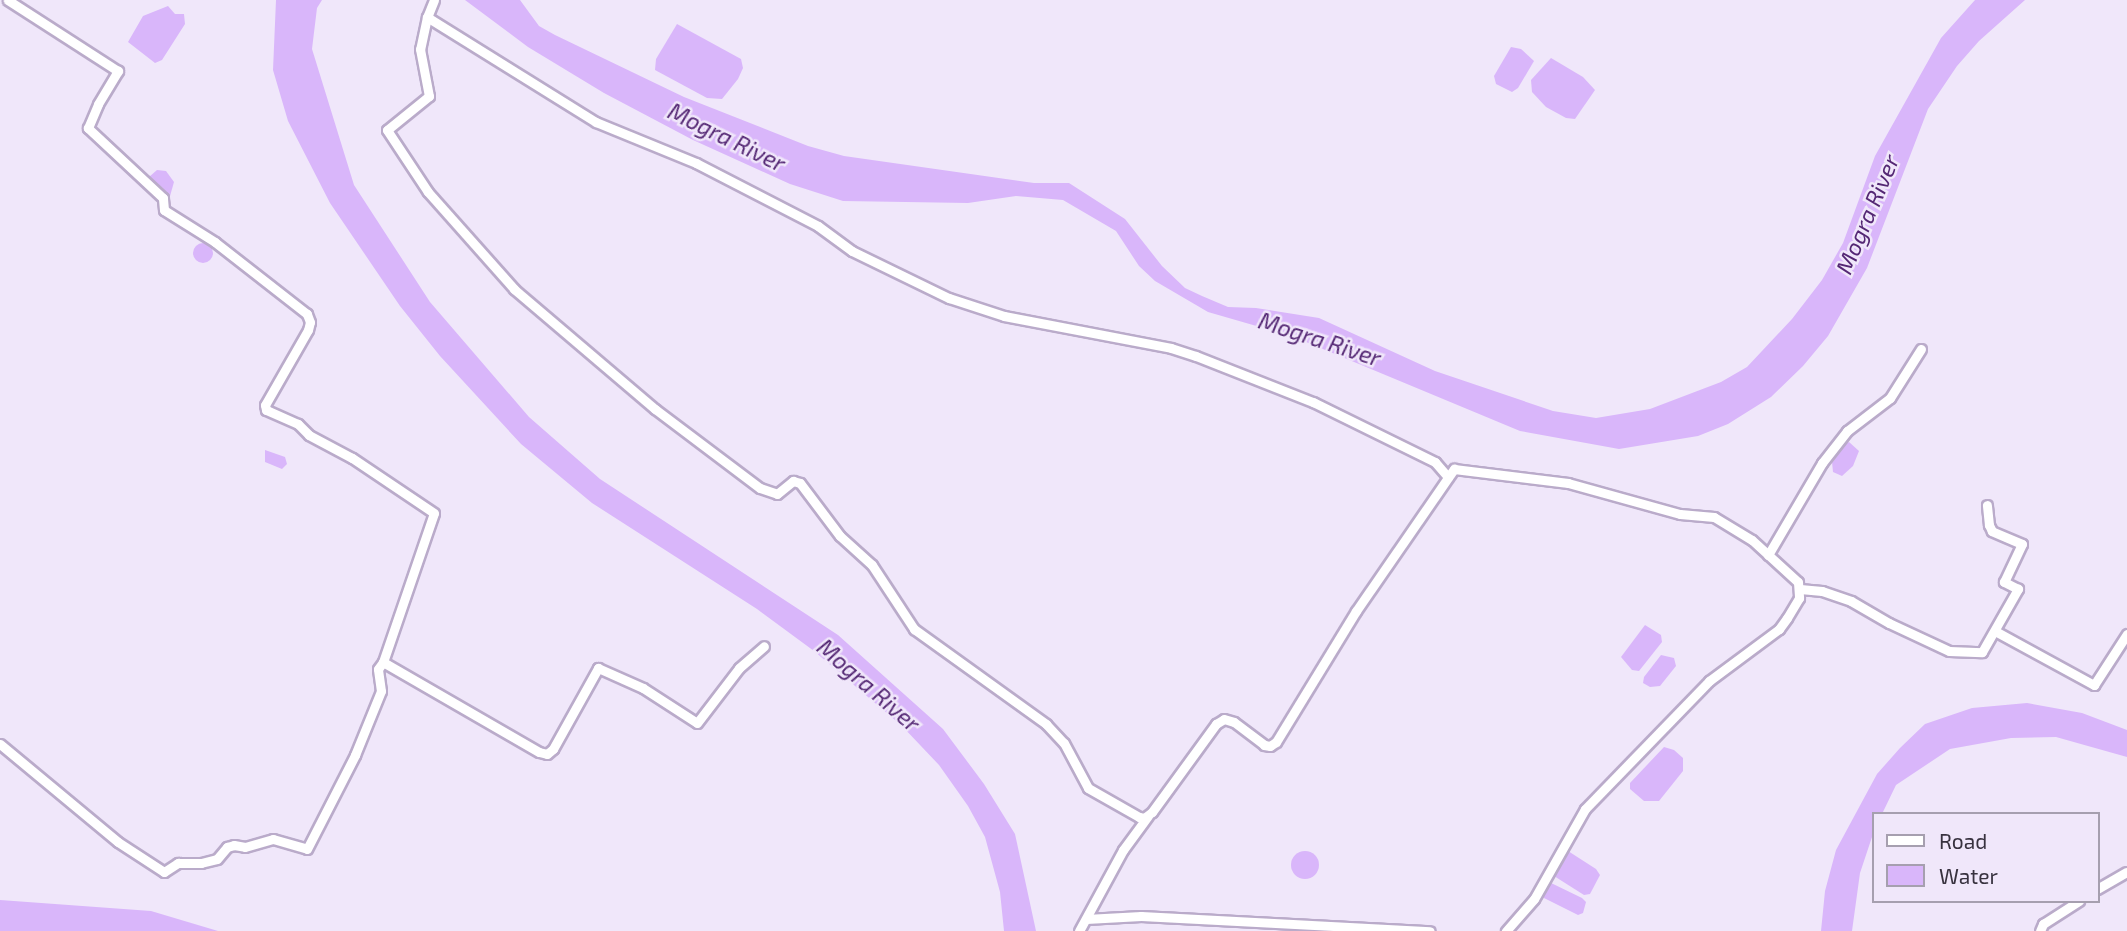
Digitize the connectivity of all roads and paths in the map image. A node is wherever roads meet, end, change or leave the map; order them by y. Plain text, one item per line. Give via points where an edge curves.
1 (8, 0) edge
2 (434, 0) edge
3 (427, 17) junction
4 (1921, 349) dead end
5 (1448, 477) junction
6 (1987, 505) dead end
7 (1768, 555) junction
8 (1800, 589) junction
9 (1995, 631) junction
10 (2127, 635) edge
11 (764, 646) dead end
12 (383, 662) junction
13 (0, 744) edge
14 (1148, 816) junction
15 (2127, 872) edge
16 (2099, 889) edge
17 (2076, 903) edge
18 (1086, 919) junction
19 (1079, 931) edge
20 (1430, 931) edge
21 (1506, 931) edge
22 (2040, 931) edge

1 - 12 street via 118,71 88,128 163,198 164,211 215,242 307,314 308,330 265,405 266,411 298,424 434,513
2 - 3 street
3 - 5 street via 596,122 696,163 818,226 852,251 949,298 993,313 1196,356 1313,402 1435,462
3 - 14 street via 420,50 429,96 387,130 428,192 496,271 655,409 741,475 777,494 793,481 800,483 840,536 872,565 914,629 1046,724 1064,743 1088,788 1139,817
4 - 7 street via 1890,398 1847,431 1822,463
5 - 7 street via 1454,469 1462,469 1568,483 1680,514 1714,517 1737,528
5 - 14 street via 1356,611 1276,742 1264,745 1224,719
6 - 9 street via 1992,531 2022,544 2004,582 2018,589
7 - 8 street
8 - 9 street via 1842,597 1949,651 1982,652
8 - 21 street via 1779,629 1709,681 1585,809 1534,899
9 - 10 street via 2094,685
11 - 12 street via 740,668 697,723 643,688 598,668 547,754
12 - 13 street via 379,669 382,691 369,723 315,839 305,850 273,839 245,847 234,845 217,859 178,863 164,872 118,842
14 - 18 street
15 - 16 street
17 - 22 street
18 - 19 street
18 - 20 street via 1140,916

